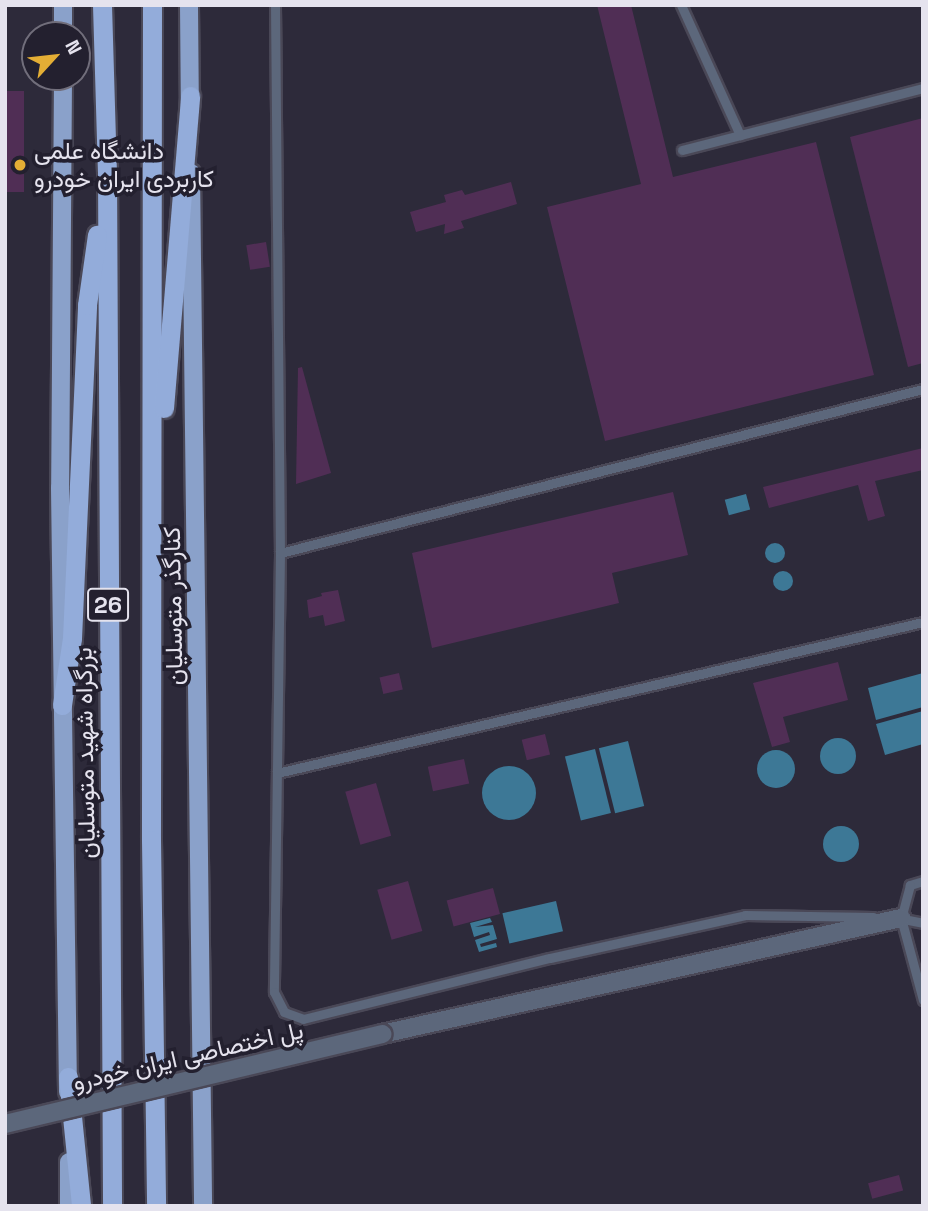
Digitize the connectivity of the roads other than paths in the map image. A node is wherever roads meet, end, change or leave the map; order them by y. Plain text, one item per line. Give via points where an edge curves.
1 (102, 5) edge
2 (152, 5) edge
3 (189, 5) edge
4 (275, 5) edge
5 (681, 5) edge
6 (923, 88) edge
7 (63, 91) edge
8 (190, 96) junction
9 (740, 135) junction
10 (682, 150) dead end
11 (107, 171) junction
12 (923, 389) edge
13 (152, 545) junction
14 (280, 553) junction
15 (923, 622) edge
16 (62, 705) junction
17 (277, 773) junction
18 (923, 881) edge
19 (901, 918) junction
20 (923, 923) edge
21 (923, 1000) edge
22 (68, 1077) junction
23 (5, 1124) edge
24 (69, 1206) edge
25 (80, 1206) edge
26 (112, 1206) edge
27 (156, 1206) edge
28 (203, 1206) edge

1 - 11 highway, بزرگراه شهید متوسلیان / 26
2 - 13 highway
3 - 8 main road, کنارگذر متوسلیان
4 - 14 lane
5 - 9 lane
6 - 9 lane
7 - 16 main road
8 - 13 highway
8 - 28 main road, کنارگذر متوسلیان
9 - 10 lane
11 - 16 highway via 87,305 72,638
11 - 26 highway, بزرگراه شهید متوسلیان / 26
12 - 14 lane
13 - 27 highway
14 - 17 lane
15 - 17 lane
16 - 22 main road
17 - 19 lane via 274,992 284,1012 303,1019 746,915
18 - 19 lane via 910,885
19 - 20 lane
19 - 21 lane
19 - 23 street, پل اختصاصی ایران خودرو, bridge
22 - 24 main road
22 - 25 highway

